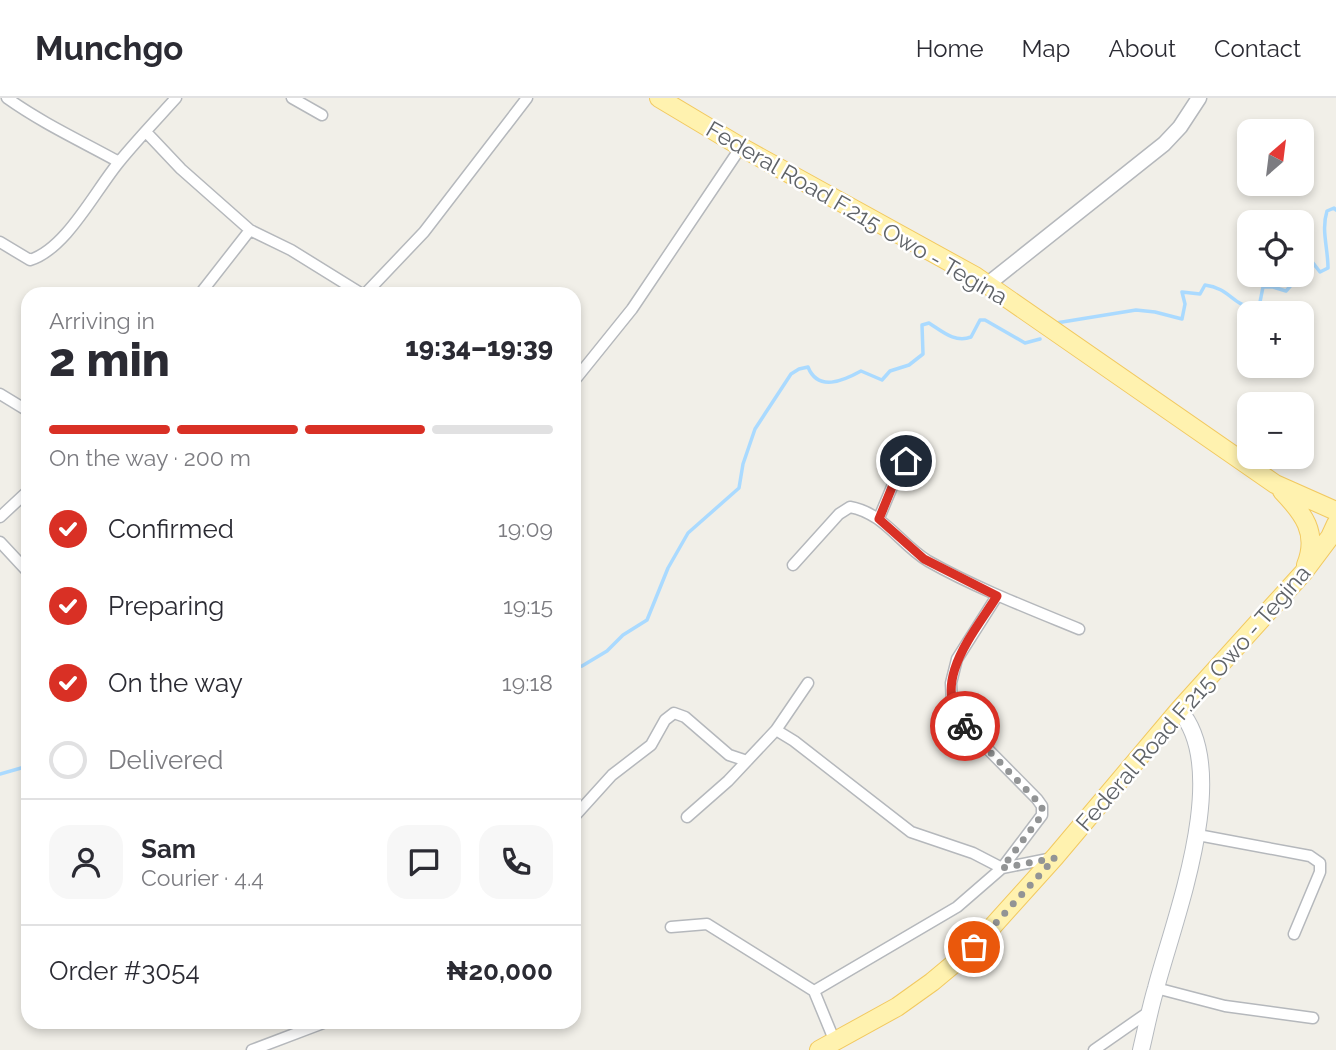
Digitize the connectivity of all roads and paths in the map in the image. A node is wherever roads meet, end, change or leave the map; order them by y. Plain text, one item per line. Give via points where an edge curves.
1 (7, 98) edge
2 (176, 98) edge
3 (292, 98) edge
4 (527, 98) edge
5 (659, 98) edge
6 (1196, 100) edge
7 (322, 115) dead end
8 (146, 132) junction
9 (741, 147) junction
10 (119, 162) junction
11 (250, 230) junction
12 (0, 242) edge
13 (988, 284) junction
14 (205, 287) edge
15 (352, 287) edge
16 (370, 287) edge
17 (581, 372) edge
18 (0, 394) edge
19 (21, 407) edge
20 (915, 448) dead end
21 (1275, 484) junction
22 (21, 498) edge
23 (1336, 511) edge
24 (0, 517) edge
25 (879, 519) junction
26 (1336, 524) edge
27 (0, 542) edge
28 (1336, 547) edge
29 (21, 564) edge
30 (793, 565) dead end
31 (1307, 568) junction
32 (997, 596) junction
33 (1079, 628) dead end
34 (808, 683) dead end
35 (1179, 710) junction
36 (776, 730) junction
37 (747, 761) junction
38 (581, 809) edge
39 (687, 817) dead end
40 (1198, 835) junction
41 (1055, 858) junction
42 (1002, 868) junction
43 (671, 927) dead end
44 (1294, 934) dead end
45 (1156, 988) junction
46 (814, 990) junction
47 (1150, 1011) junction
48 (1313, 1018) dead end
49 (308, 1029) edge
50 (827, 1047) edge
51 (252, 1050) edge
52 (1094, 1050) edge
53 (1141, 1050) edge

1 - 10 street via 36,119
2 - 8 street
3 - 7 street
4 - 16 street via 424,232
5 - 9 main road, Federal Road F.215 Owo - Tegina
6 - 13 street via 1164,144
8 - 10 street
8 - 11 street
9 - 13 main road, Federal Road F.215 Owo - Tegina
9 - 17 street via 632,309
10 - 12 street via 59,242 38,258 30,260
11 - 14 street
11 - 15 street
13 - 21 main road, Federal Road F.215 Owo - Tegina
18 - 19 street
20 - 25 street via 897,475
21 - 23 main road, Federal Road F.215 Owo - Tegina
21 - 31 main road via 1310,527
22 - 24 street
25 - 30 street via 850,507
25 - 32 street via 924,559
26 - 31 main road, Federal Road F.215 Owo - Tegina
27 - 29 street
28 - 31 main road
31 - 35 main road, Federal Road F.215 Owo - Tegina
32 - 33 street
32 - 42 street via 957,659 951,683 952,705 962,723 1042,806 1042,815
34 - 36 street
35 - 40 main road via 1193,733 1200,764
35 - 41 main road, Federal Road F.215 Owo - Tegina
36 - 37 street
36 - 42 street via 902,827
37 - 38 street via 729,755 685,716 674,713 652,745 612,775
37 - 39 street
40 - 44 street via 1310,856 1321,863
40 - 45 main road
41 - 42 street
41 - 50 main road, Federal Road F.215 Owo - Tegina via 974,947 932,982
42 - 46 street via 957,907
43 - 46 street via 707,924
45 - 47 main road
45 - 48 street via 1225,1006
46 - 50 street
47 - 52 street
47 - 53 main road
49 - 51 street

